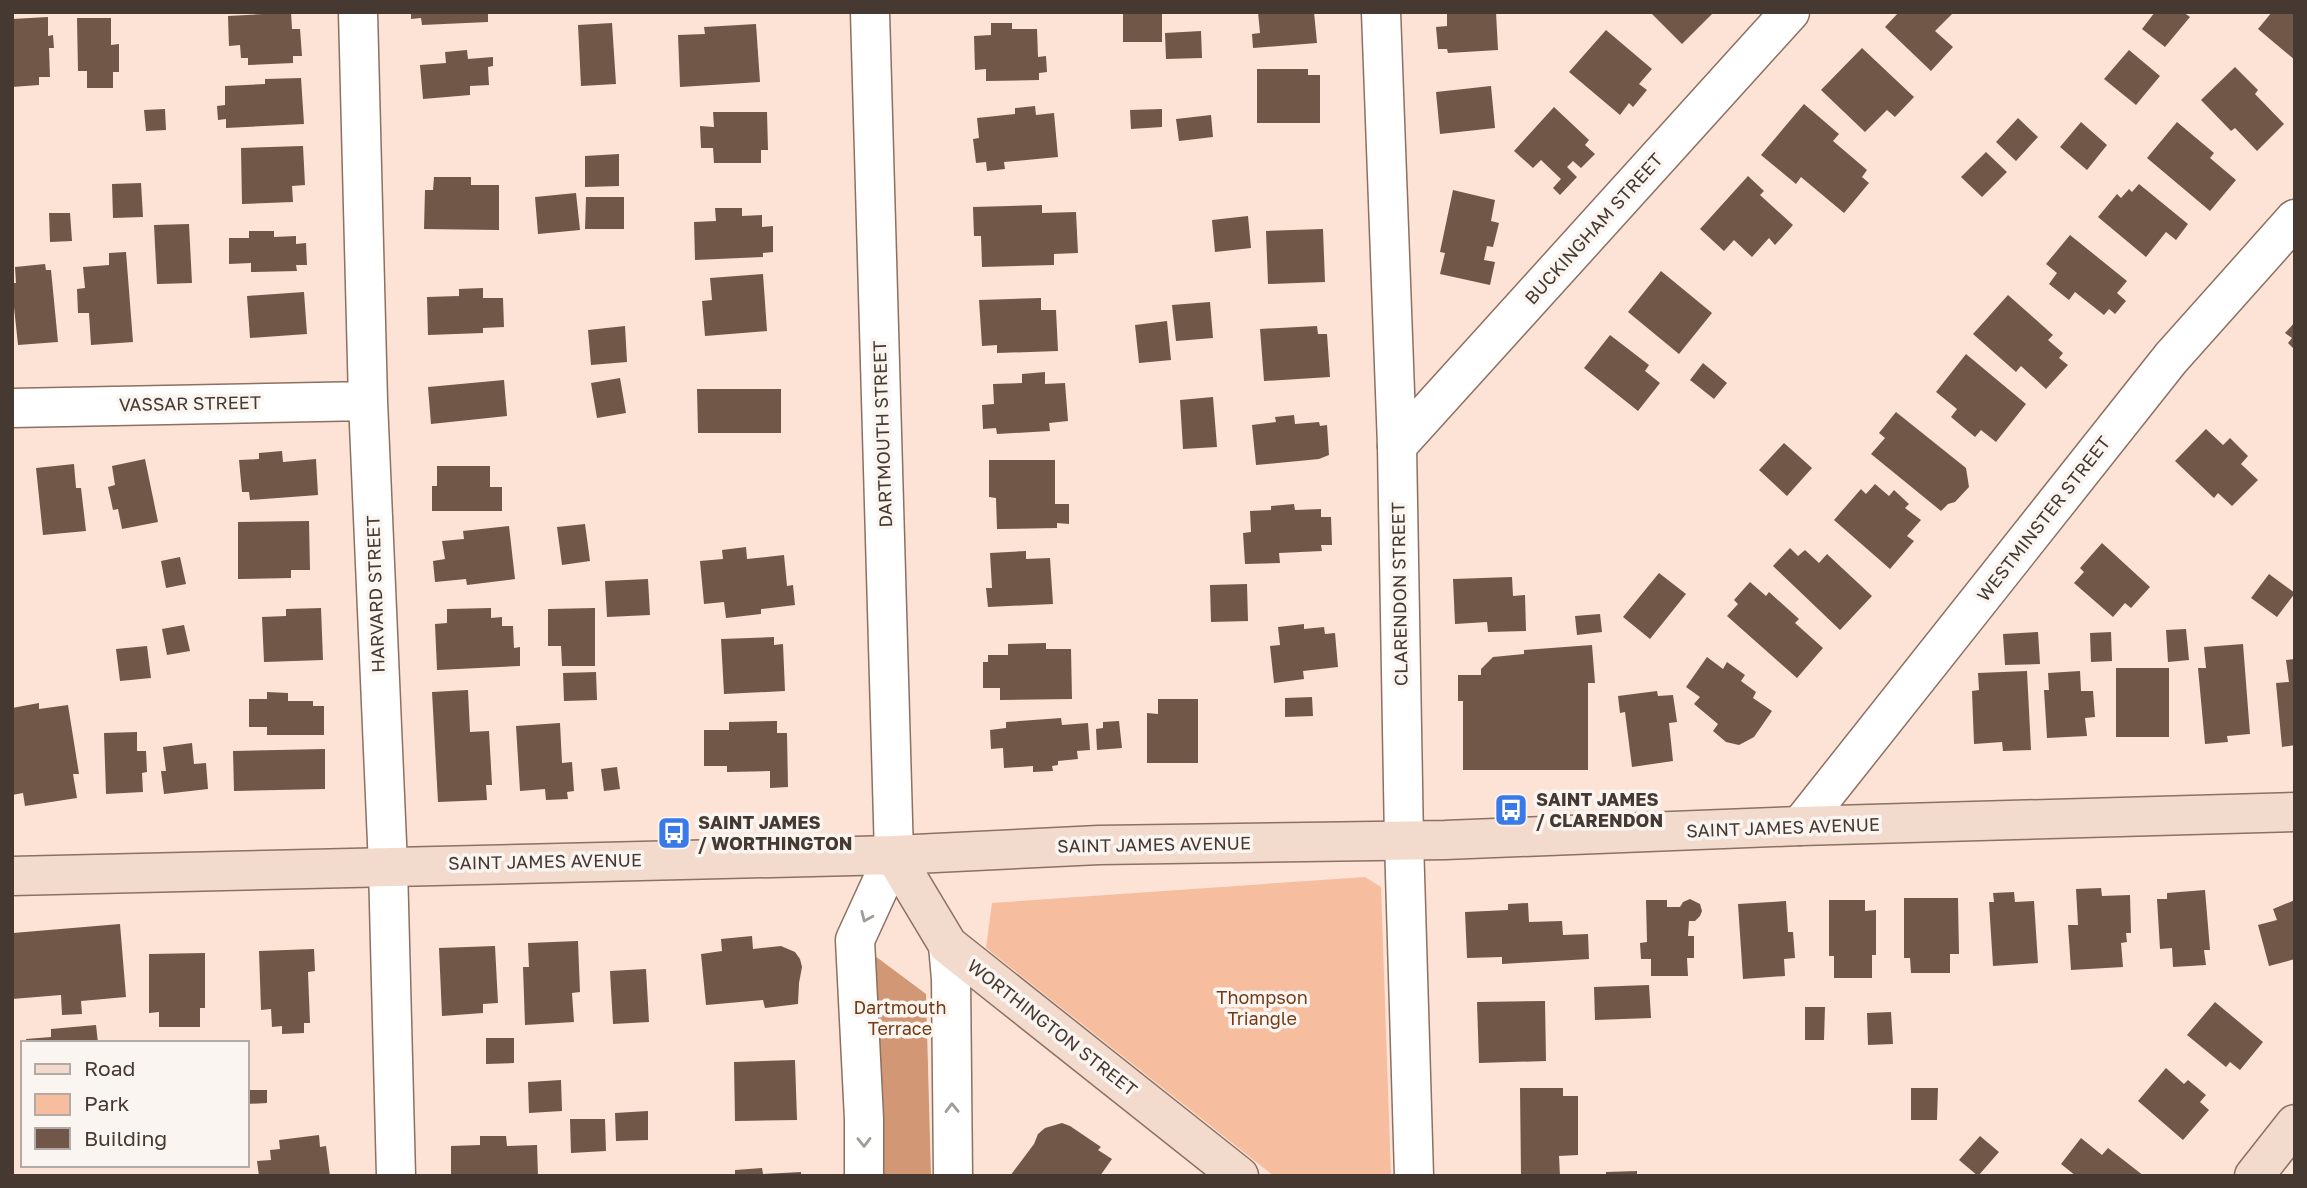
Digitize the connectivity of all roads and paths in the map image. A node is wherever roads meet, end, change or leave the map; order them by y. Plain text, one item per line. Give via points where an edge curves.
1 (358, 12) edge
2 (870, 12) edge
3 (1381, 12) edge
4 (1790, 12) edge
5 (2295, 219) edge
6 (368, 401) junction
7 (12, 408) edge
8 (1397, 446) junction
9 (2295, 812) edge
10 (1800, 826) junction
11 (1404, 841) junction
12 (894, 855) junction
13 (388, 866) junction
14 (12, 876) edge
15 (948, 945) junction
16 (2295, 1124) edge
17 (396, 1176) edge
18 (864, 1176) edge
19 (953, 1176) edge
20 (1239, 1176) edge
21 (1414, 1176) edge
22 (2254, 1176) edge

1 - 6 street, HARVARD STREET
2 - 12 street, DARTMOUTH STREET
3 - 8 street, CLARENDON STREET
4 - 8 street, BUCKINGHAM STREET
5 - 10 street, WESTMINSTER STREET via 2171,358
6 - 7 street, VASSAR STREET
6 - 13 street, HARVARD STREET
8 - 11 street, CLARENDON STREET
9 - 10 main road, SAINT JAMES AVENUE
10 - 11 main road, SAINT JAMES AVENUE
11 - 12 main road, SAINT JAMES AVENUE via 1098,845
11 - 21 street, CLARENDON STREET
12 - 13 main road, SAINT JAMES AVENUE
12 - 15 main road, WORTHINGTON STREET
12 -> 18 street via 855,940
13 - 14 main road, SAINT JAMES AVENUE
13 - 17 street, HARVARD STREET
19 -> 15 street
15 - 20 main road, WORTHINGTON STREET
16 - 22 main road

